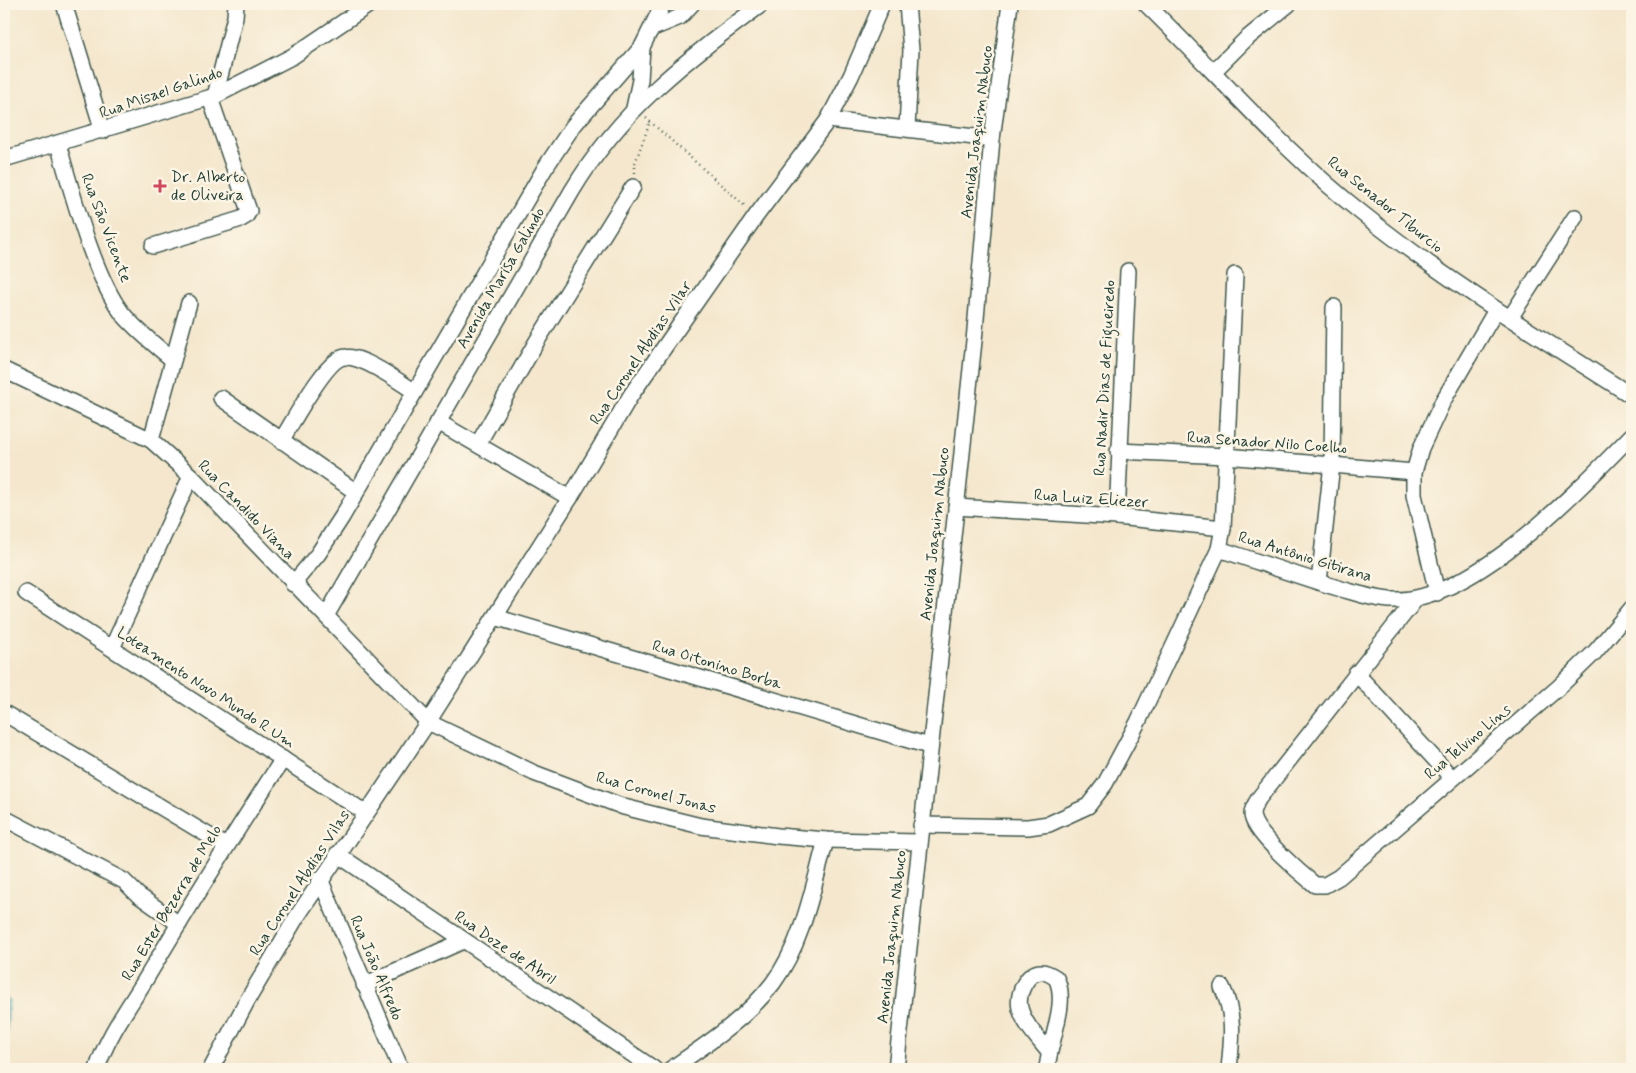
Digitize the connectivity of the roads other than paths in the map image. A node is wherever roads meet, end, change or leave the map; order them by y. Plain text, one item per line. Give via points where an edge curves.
1 (64, 4) edge
2 (236, 4) edge
3 (370, 4) edge
4 (663, 4) edge
5 (692, 4) edge
6 (762, 4) edge
7 (882, 4) edge
8 (907, 4) edge
9 (1010, 4) edge
10 (1146, 4) edge
11 (1288, 4) edge
12 (653, 28) junction
13 (642, 46) junction
14 (1214, 71) junction
15 (212, 97) junction
16 (634, 108) junction
17 (828, 120) junction
18 (907, 128) junction
19 (103, 131) junction
20 (992, 139) junction
21 (58, 144) junction
22 (4, 159) edge
23 (633, 187) road end
24 (1575, 217) dead end
25 (153, 246) dead end
26 (1128, 270) dead end
27 (1235, 274) dead end
28 (188, 303) dead end
29 (1334, 307) dead end
30 (1496, 310) junction
31 (1510, 318) junction
32 (173, 360) junction
33 (4, 370) edge
34 (414, 391) junction
35 (1632, 396) edge
36 (221, 398) dead end
37 (438, 422) junction
38 (1632, 435) edge
39 (151, 440) junction
40 (282, 441) junction
41 (478, 444) junction
42 (1118, 451) junction
43 (1226, 456) junction
44 (1332, 464) junction
45 (1414, 472) junction
46 (191, 476) junction
47 (356, 492) junction
48 (570, 498) junction
49 (956, 507) junction
50 (1117, 516) junction
51 (1223, 528) junction
52 (1219, 549) junction
53 (1319, 582) junction
54 (294, 584) junction
55 (26, 593) dead end
56 (1437, 593) junction
57 (1415, 600) junction
58 (1632, 608) edge
59 (326, 616) junction
60 (495, 617) junction
61 (112, 648) junction
62 (1356, 673) junction
63 (4, 713) edge
64 (428, 722) junction
65 (929, 746) junction
66 (283, 759) junction
67 (1452, 778) junction
68 (366, 813) junction
69 (4, 818) edge
70 (921, 825) junction
71 (826, 840) junction
72 (919, 842) junction
73 (226, 846) junction
74 (337, 854) junction
75 (320, 880) junction
76 (179, 924) junction
77 (463, 941) junction
78 (364, 985) junction
79 (1222, 987) dead end
80 (1048, 1051) junction
81 (97, 1069) edge
82 (211, 1069) edge
83 (401, 1069) edge
84 (654, 1069) edge
85 (671, 1069) edge
86 (896, 1069) edge
87 (1047, 1069) edge
88 (1229, 1069) edge

1 - 19 street
2 - 15 street
3 - 15 street, Rua Misael Galindo via 293,56
4 - 12 street, Avenida Marisa Galindo
5 - 12 street via 680,17
6 - 16 street, Avenida Marisa Galindo via 707,45
7 - 17 street, Rua Coronel Abdias Vilar
8 - 18 street via 911,50
9 - 20 street, Avenida Joaquim Nabuco
10 - 14 street, Rua Senador Tiburcio
11 - 14 street
12 - 13 street, Avenida Marisa Galindo
13 - 16 street
13 - 34 street, Avenida Marisa Galindo via 586,110 554,154
14 - 30 street, Rua Senador Tiburcio via 1282,142 1362,213
15 - 19 street, Rua Misael Galindo
15 - 25 street via 249,210 246,216 234,222
16 - 37 street, Avenida Marisa Galindo via 603,143 581,176
17 - 18 street
17 - 48 street, Rua Coronel Abdias Vilar via 756,216 631,395
18 - 20 street
19 - 21 street, Rua Misael Galindo
20 - 49 street, Avenida Joaquim Nabuco
21 - 22 street, Rua Misael Galindo
21 - 32 street, Rua São Vicente via 107,286 135,328
23 - 41 street
24 - 31 street
26 - 42 street, Rua Nadir Dias de Figueiredo
27 - 43 street
28 - 32 street
29 - 44 street
30 - 31 street, Rua Senador Tiburcio
30 - 45 street via 1443,401 1421,448
31 - 35 street, Rua Senador Tiburcio
32 - 39 street
33 - 39 street, Rua Candido Viana
34 - 40 street via 360,361 346,357 336,359
34 - 47 street, Avenida Marisa Galindo
36 - 40 street
37 - 41 street
37 - 59 street, Avenida Marisa Galindo
38 - 56 street, Rua Antônio Gitirana via 1578,490 1516,542 1476,572
39 - 46 street, Rua Candido Viana
40 - 47 street
41 - 48 street
42 - 43 street, Rua Senador Nilo Coelho
42 - 50 street, Rua Nadir Dias de Figueiredo
43 - 44 street, Rua Senador Nilo Coelho
43 - 51 street
44 - 45 street, Rua Senador Nilo Coelho
44 - 53 street
45 - 56 street via 1414,495
46 - 54 street, Rua Candido Viana
46 - 61 street
47 - 54 street, Avenida Marisa Galindo via 330,537
48 - 60 street, Rua Coronel Abdias Vilar
49 - 50 street, Rua Luiz Eliezer
49 - 65 street, Avenida Joaquim Nabuco
50 - 51 street, Rua Luiz Eliezer
51 - 52 street
52 - 53 street, Rua Antônio Gitirana
52 - 70 street, Rua Antônio Gitirana via 1134,730 1105,784 1088,806 1058,821 1028,827
53 - 57 street, Rua Antônio Gitirana via 1391,600
54 - 59 street, Rua Candido Viana
55 - 61 street, Loteamento Novo Mundo R Um
56 - 57 street, Rua Antônio Gitirana
57 - 62 street
58 - 67 street, Rua Telvino Lins via 1559,686
59 - 64 street, Rua Candido Viana
60 - 64 street, Rua Coronel Abdias Vilar
60 - 65 street, Rua Oitonino Borba
61 - 66 street, Loteamento Novo Mundo R Um
62 - 67 street
62 - 67 street, Rua Telvino Lins via 1259,798 1252,810 1260,832 1315,885 1325,886
63 - 73 street
64 - 68 street, Rua Coronel Abdias Vilas
64 - 71 street, Rua Coronel Jonas via 534,773 624,806 701,826
65 - 70 street, Avenida Joaquim Nabuco
66 - 68 street, Loteamento Novo Mundo R Um
66 - 73 street, Rua Ester Bezerra de Melo
68 - 74 street, Rua Coronel Abdias Vilas
69 - 76 street via 124,881
70 - 72 street, Avenida Joaquim Nabuco
71 - 72 street, Rua Coronel Jonas
71 - 85 street via 796,938 774,982 732,1024
72 - 86 street, Avenida Joaquim Nabuco
73 - 76 street, Rua Ester Bezerra de Melo
74 - 75 street, Rua Coronel Abdias Vilas
74 - 77 street, Rua Doze de Abril
75 - 78 street, Rua João Alfredo
75 - 82 street, Rua Coronel Abdias Vilas via 256,985
76 - 81 street, Rua Ester Bezerra de Melo via 117,1028
77 - 78 street
77 - 84 street, Rua Doze de Abril
78 - 83 street, Rua João Alfredo
79 - 88 street via 1232,1018
80 - 80 street via 1062,994 1056,978 1043,971 1034,973 1026,981 1019,1006
80 - 87 street

